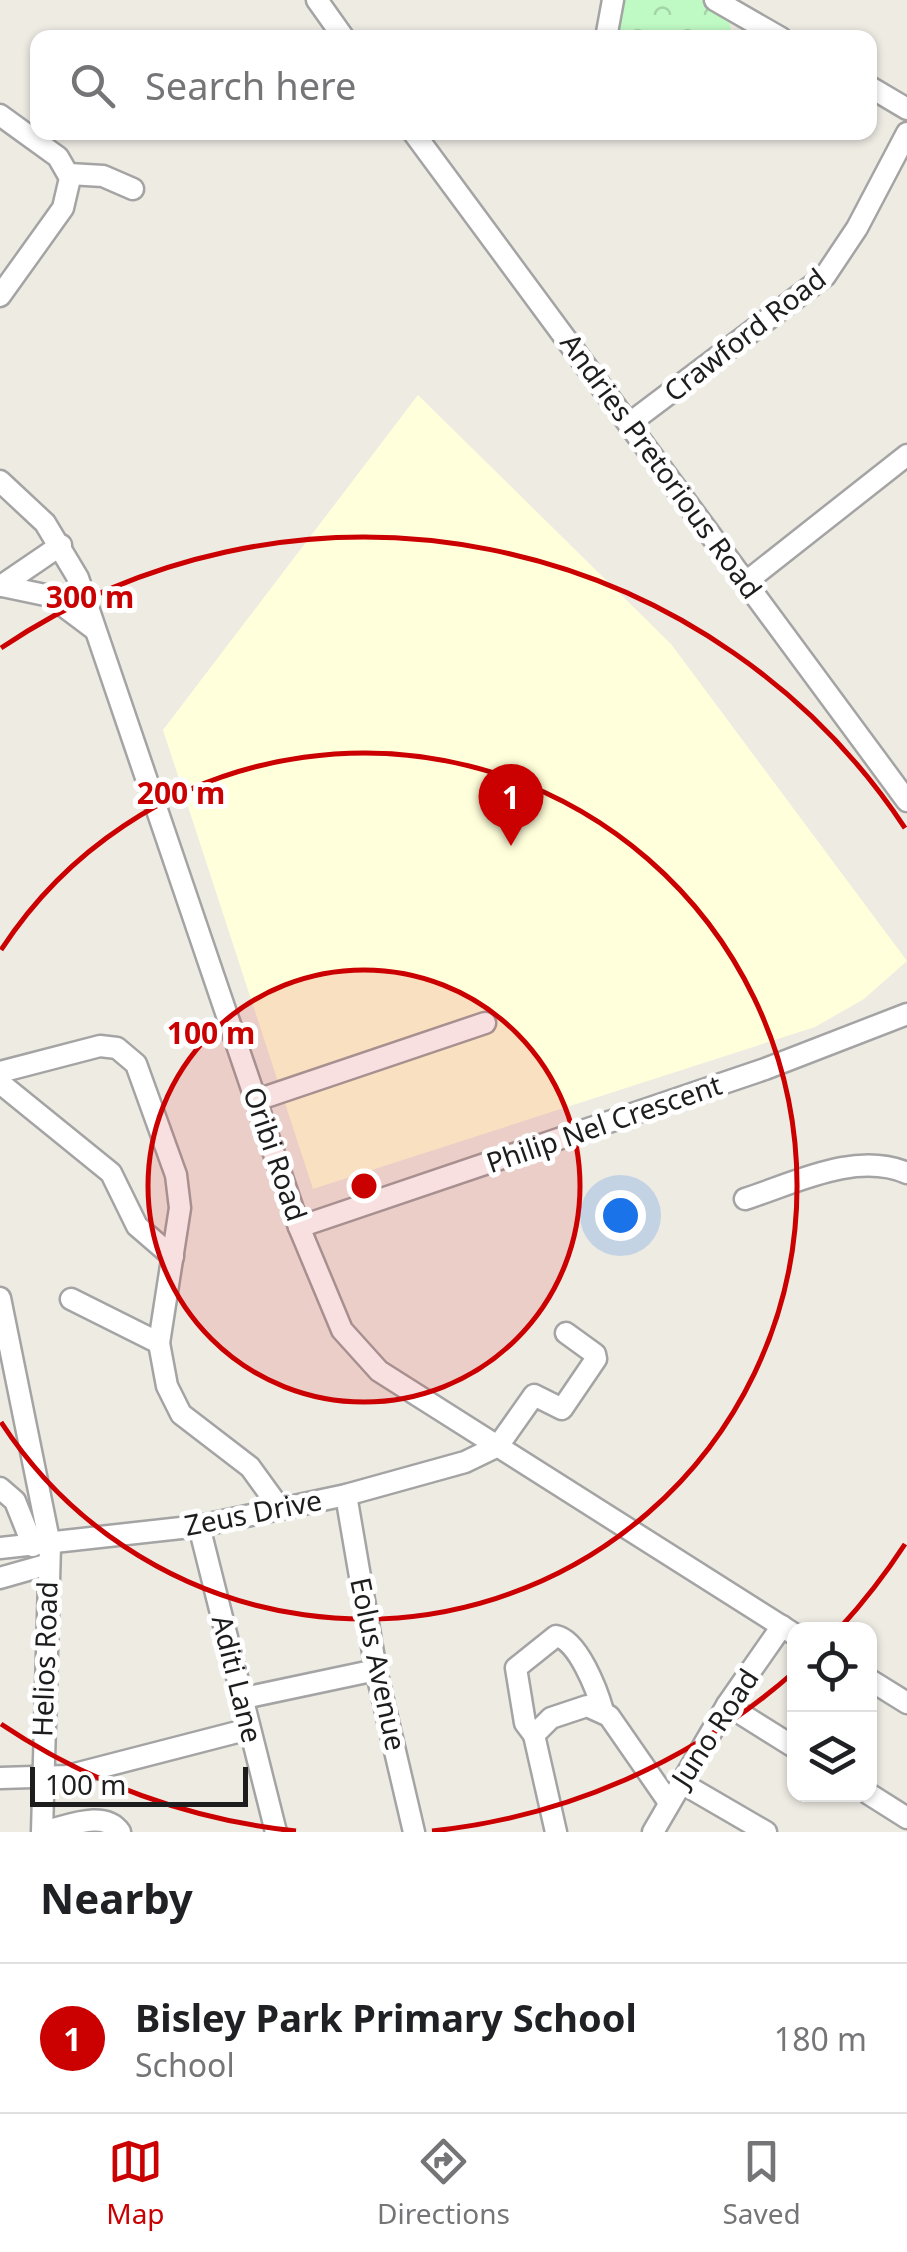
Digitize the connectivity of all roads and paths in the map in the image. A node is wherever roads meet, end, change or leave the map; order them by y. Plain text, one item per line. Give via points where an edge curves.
1 (317, 0) edge
2 (612, 0) edge
3 (714, 0) edge
4 (338, 30) edge
5 (607, 30) edge
6 (751, 30) edge
7 (877, 92) edge
8 (907, 109) edge
9 (0, 115) edge
10 (907, 133) edge
11 (30, 137) edge
12 (35, 140) edge
13 (418, 140) edge
14 (69, 174) junction
15 (133, 189) dead end
16 (0, 296) edge
17 (630, 423) junction
18 (906, 456) edge
19 (0, 481) edge
20 (61, 544) junction
21 (746, 582) junction
22 (1, 586) edge
23 (99, 634) junction
24 (907, 801) edge
25 (907, 1014) edge
26 (486, 1023) dead end
27 (0, 1072) edge
28 (0, 1083) edge
29 (256, 1100) junction
30 (907, 1173) edge
31 (745, 1199) dead end
32 (299, 1227) junction
33 (173, 1258) junction
34 (0, 1298) edge
35 (71, 1299) dead end
36 (566, 1332) dead end
37 (160, 1343) junction
38 (498, 1446) junction
39 (0, 1488) edge
40 (346, 1494) junction
41 (279, 1507) junction
42 (199, 1526) junction
43 (0, 1548) edge
44 (44, 1552) junction
45 (0, 1578) edge
46 (787, 1629) edge
47 (787, 1631) edge
48 (376, 1670) junction
49 (877, 1684) edge
50 (244, 1698) junction
51 (907, 1703) edge
52 (727, 1705) junction
53 (595, 1708) junction
54 (249, 1729) junction
55 (534, 1735) junction
56 (787, 1743) edge
57 (0, 1778) edge
58 (40, 1778) junction
59 (680, 1782) junction
60 (877, 1799) edge
61 (668, 1801) junction
62 (907, 1818) edge
63 (754, 1829) edge
64 (42, 1832) edge
65 (120, 1832) edge
66 (276, 1832) edge
67 (414, 1832) edge
68 (556, 1832) edge
69 (653, 1832) edge

1 - 4 street
2 - 5 street
3 - 6 street
7 - 8 street
9 - 11 street
10 - 17 street, Crawford Road via 825,276
12 - 14 street
13 - 17 street, Andries Pretorious Road
14 - 15 street via 103,176
14 - 16 street via 63,208
17 - 21 street, Andries Pretorious Road
18 - 21 street
19 - 20 street, Oribi Road
20 - 22 street
20 - 23 street, Oribi Road
21 - 24 street, Andries Pretorious Road
22 - 23 street via 50,596
23 - 29 street, Oribi Road
25 - 32 street, Philip Nel Crescent
26 - 29 street
27 - 33 street via 100,1046 130,1056 176,1175 180,1208
28 - 33 street via 112,1173 137,1226
29 - 32 street, Oribi Road
30 - 31 street via 856,1165
32 - 38 street, Oribi Road via 329,1304 364,1358
33 - 37 street
34 - 44 street
35 - 37 street
36 - 38 street via 596,1359 562,1409 534,1395
37 - 41 street via 167,1386 181,1414 250,1467
38 - 40 street, Zeus Drive via 465,1462
38 - 46 street, Oribi Road
39 - 44 street
40 - 41 street, Zeus Drive
40 - 48 street, Eolus Avenue
41 - 42 street, Zeus Drive
42 - 44 street, Zeus Drive
42 - 50 street, Aditi Lane
43 - 44 street, Zeus Drive
44 - 45 street
44 - 58 street, Helios Road
47 - 52 street, Juno Road
48 - 50 street
48 - 67 street, Eolus Avenue
49 - 51 street
50 - 54 street, Aditi Lane
52 - 56 street
52 - 59 street, Juno Road
53 - 55 street via 551,1718
53 - 55 street via 595,1686 566,1640 556,1636 516,1668 525,1723
53 - 61 street
54 - 58 street
54 - 66 street, Aditi Lane
55 - 68 street
57 - 58 street
58 - 64 street, Helios Road
59 - 61 street, Juno Road
59 - 63 street
60 - 62 street
61 - 69 street, Juno Road
64 - 65 street via 100,1820

